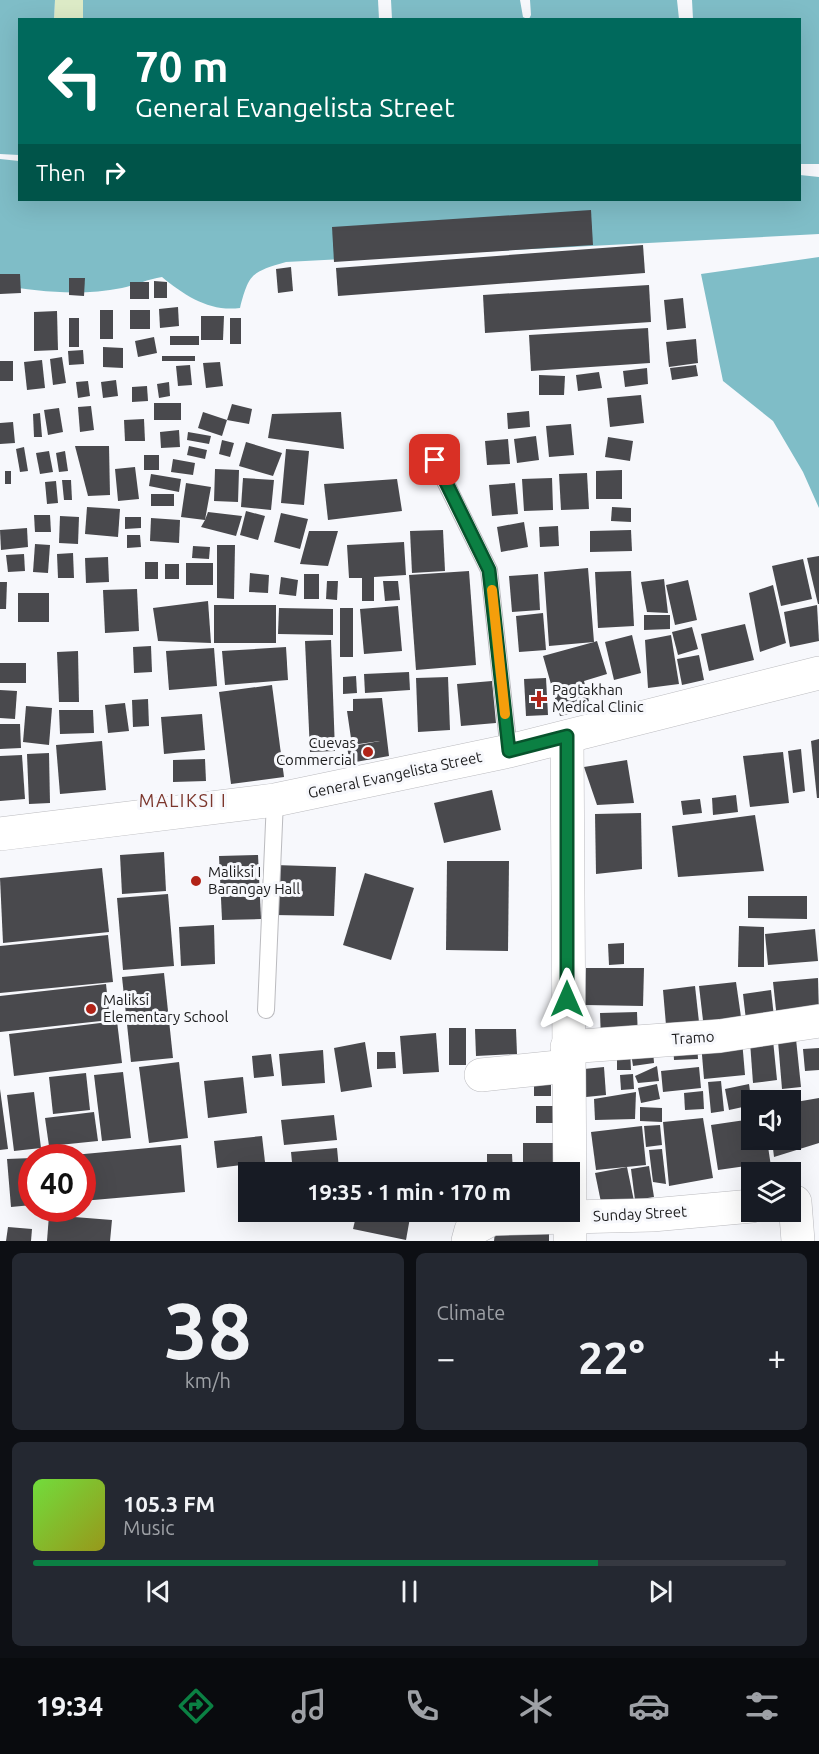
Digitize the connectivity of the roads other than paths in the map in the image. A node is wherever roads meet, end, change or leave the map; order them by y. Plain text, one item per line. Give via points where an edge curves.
1 (435, 460) dead end
2 (819, 673) edge
3 (567, 736) junction
4 (509, 751) junction
5 (275, 800) junction
6 (0, 834) edge
7 (266, 1010) dead end
8 (819, 1021) edge
9 (567, 1057) junction
10 (481, 1075) dead end
11 (569, 1162) edge
12 (802, 1201) edge
13 (741, 1207) edge
14 (580, 1219) edge
15 (486, 1222) edge
16 (468, 1241) edge
17 (798, 1241) edge

1 - 4 lane via 489,570
2 - 3 street, General Evangelista Street
3 - 4 street, General Evangelista Street
3 - 9 street
4 - 5 street, General Evangelista Street
5 - 6 street, General Evangelista Street
5 - 7 lane
8 - 9 street, Tramo
9 - 10 street, Tramo
9 - 11 street
12 - 17 street
13 - 14 street, Sunday Street
15 - 16 street, Sunday Street via 471,1230

